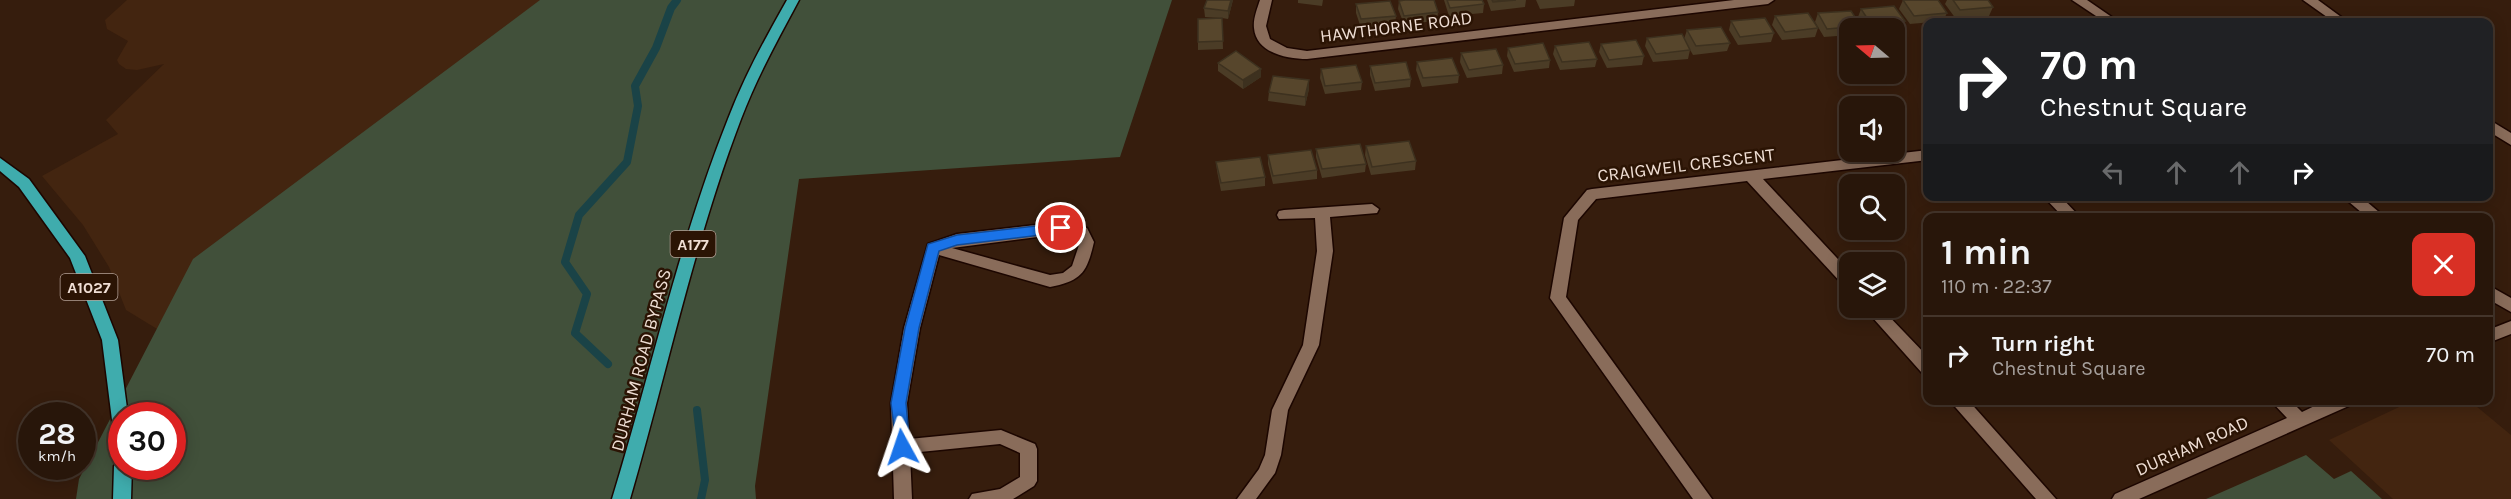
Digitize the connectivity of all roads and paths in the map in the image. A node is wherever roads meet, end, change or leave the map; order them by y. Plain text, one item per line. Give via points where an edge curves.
1 (794, 0) edge
2 (1266, 0) edge
3 (1768, 0) edge
4 (2078, 0) edge
5 (2309, 0) edge
6 (2107, 18) edge
7 (2336, 18) edge
8 (2493, 127) edge
9 (2511, 140) edge
10 (1923, 156) edge
11 (0, 163) edge
12 (1752, 177) junction
13 (2055, 201) edge
14 (2356, 201) edge
15 (1372, 209) dead end
16 (1322, 213) junction
17 (2069, 213) edge
18 (2372, 213) edge
19 (1284, 215) dead end
20 (933, 248) junction
21 (1839, 271) edge
22 (2493, 294) edge
23 (2511, 306) edge
24 (1881, 318) edge
25 (2511, 327) edge
26 (2493, 335) edge
27 (1923, 363) edge
28 (118, 402) edge
29 (1962, 405) edge
30 (2284, 405) edge
31 (2334, 405) edge
32 (2300, 420) junction
33 (902, 447) junction
34 (123, 480) edge
35 (122, 499) edge
36 (621, 499) edge
37 (903, 499) edge
38 (978, 499) edge
39 (1246, 499) edge
40 (1703, 499) edge
41 (2047, 499) edge
42 (2121, 499) edge

1 - 36 main road, DURHAM ROAD BYPASS / A177 via 739,110 707,200
2 - 3 street, HAWTHORNE ROAD via 1260,32 1275,49 1307,56
4 - 6 street
5 - 7 street
8 - 9 street
10 - 12 street, CRAIGWEIL CRESCENT
11 - 28 main road, A1027 via 24,183 77,256 110,340
12 - 21 street
12 - 40 street, CRAIGWEIL CRESCENT via 1593,194 1571,218 1558,298
13 - 17 street
14 - 18 street
15 - 16 street
16 - 19 street
16 - 39 street via 1324,251 1311,345 1280,410 1266,473
20 - 20 street via 1050,281 1068,279 1080,269 1087,242 1082,232 1061,228 957,240
20 - 33 street via 912,328 899,403
22 - 23 street
24 - 27 street
25 - 26 street
29 - 41 street
30 - 32 street
31 - 32 street, DURHAM ROAD
32 - 42 street, DURHAM ROAD
33 - 37 street
33 - 38 street via 1001,437 1029,449 1028,481 1003,496
34 - 35 main road

